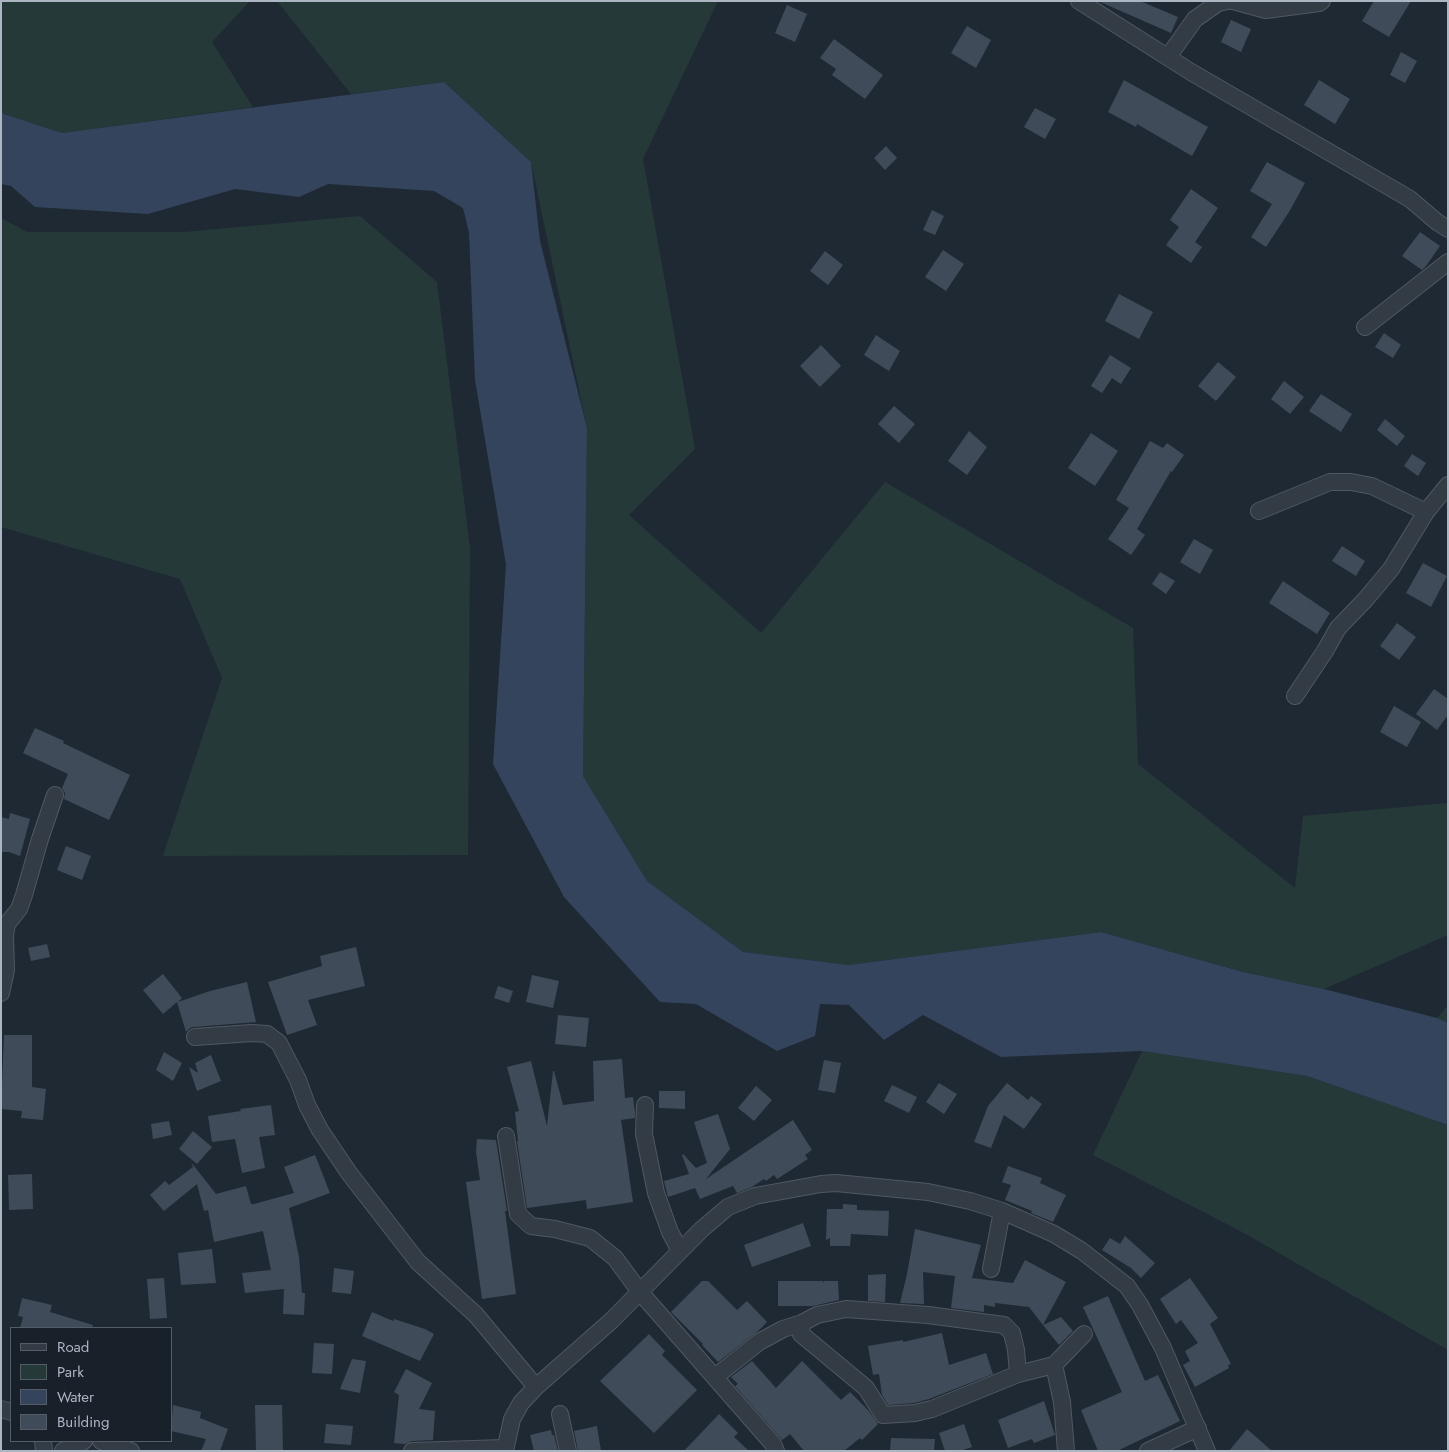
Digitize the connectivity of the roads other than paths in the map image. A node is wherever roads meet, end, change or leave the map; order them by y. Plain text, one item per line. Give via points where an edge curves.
1 (1080, 1) edge
2 (1228, 1) edge
3 (1233, 1) edge
4 (1322, 1) edge
5 (1168, 57) junction
6 (1448, 229) edge
7 (1448, 262) edge
8 (1364, 327) dead end
9 (1448, 485) edge
10 (1259, 511) dead end
11 (1426, 512) junction
12 (1295, 696) dead end
13 (55, 795) dead end
14 (1, 993) edge
15 (195, 1037) dead end
16 (645, 1105) dead end
17 (506, 1136) dead end
18 (1002, 1211) junction
19 (680, 1251) junction
20 (991, 1269) dead end
21 (640, 1292) junction
22 (802, 1323) junction
23 (1084, 1334) dead end
24 (1054, 1365) junction
25 (1018, 1374) junction
26 (715, 1377) junction
27 (536, 1387) junction
28 (560, 1414) dead end
29 (1198, 1428) junction
30 (82, 1442) edge
31 (104, 1442) edge
32 (505, 1449) edge
33 (63, 1451) edge
34 (131, 1451) edge
35 (412, 1451) edge
36 (568, 1451) edge
37 (776, 1451) edge
38 (1066, 1451) edge
39 (1148, 1451) edge
40 (1207, 1451) edge

1 - 5 street
2 - 5 street via 1218,3 1195,19
3 - 4 street via 1266,10
5 - 6 street via 1410,199
7 - 8 street
9 - 11 street
10 - 11 street via 1330,482 1351,482 1372,486
11 - 12 street via 1391,569 1338,628
13 - 14 street via 19,909 7,924 6,970
15 - 27 street via 267,1034 279,1043 320,1130 349,1173 418,1262 476,1315
16 - 19 street via 644,1134 656,1193
17 - 21 street via 518,1214 532,1226 555,1228 590,1238 615,1258
18 - 19 street via 928,1192 821,1184 755,1196 728,1207
18 - 20 street
18 - 29 street via 1054,1234 1126,1286 1163,1348
19 - 21 street
21 - 26 street
21 - 27 street
22 - 25 street via 817,1315 846,1309 1004,1325 1012,1332
22 - 25 street via 801,1334 866,1388 883,1415 932,1408
22 - 26 street via 759,1342
23 - 24 street
24 - 25 street
24 - 38 street via 1062,1402
26 - 37 street
27 - 32 street via 512,1419
28 - 36 street
29 - 39 street
29 - 40 street
30 - 33 street
31 - 34 street
32 - 35 street

